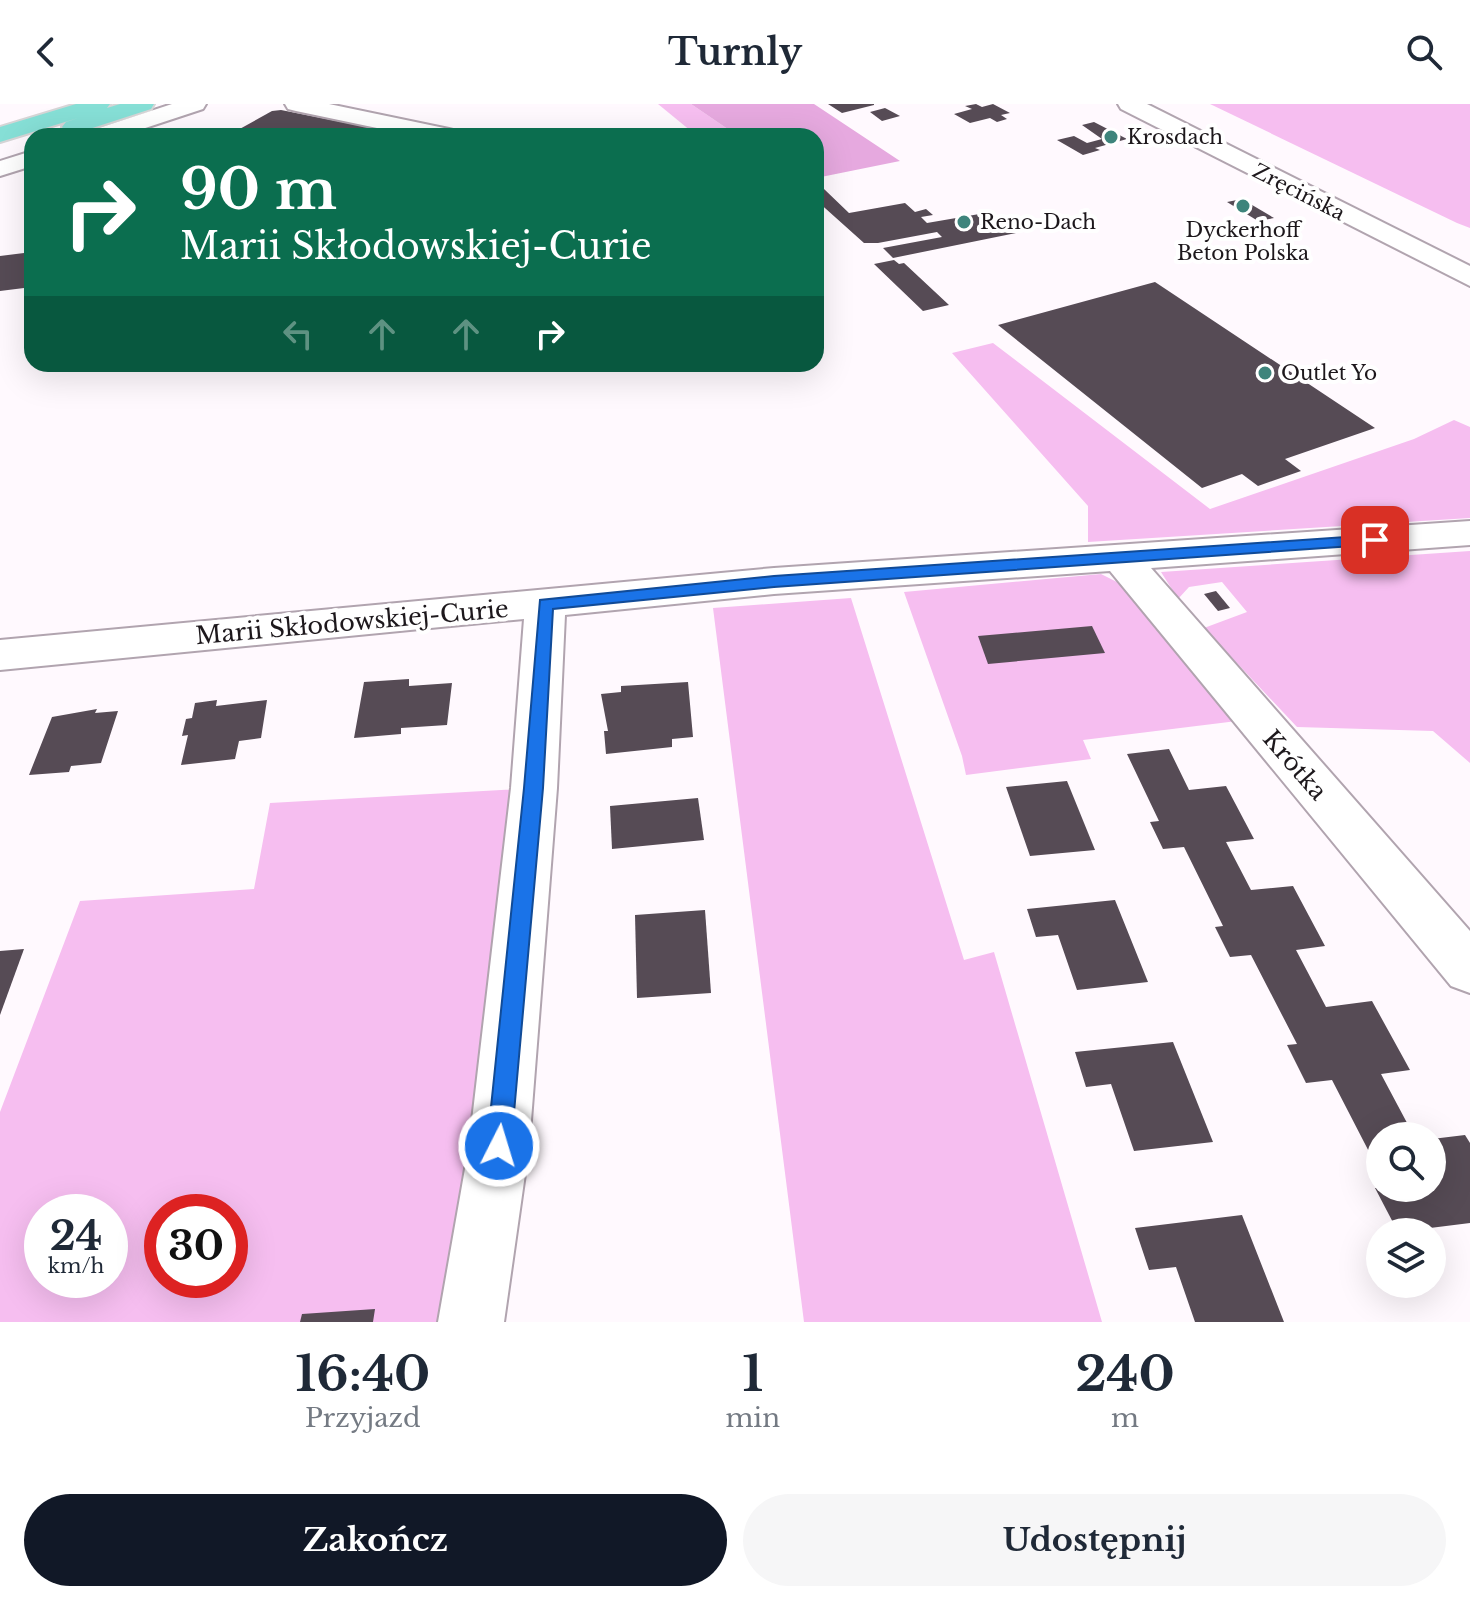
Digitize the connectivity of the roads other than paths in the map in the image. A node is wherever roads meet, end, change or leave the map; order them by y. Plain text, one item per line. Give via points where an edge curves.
1 (99, 104) edge
2 (143, 104) edge
3 (195, 104) edge
4 (296, 104) edge
5 (417, 104) edge
6 (1129, 104) edge
7 (384, 123) junction
8 (72, 128) edge
9 (122, 128) edge
10 (409, 128) edge
11 (0, 135) edge
12 (24, 144) edge
13 (0, 152) edge
14 (24, 161) edge
15 (0, 169) edge
16 (1470, 277) edge
17 (1470, 533) edge
18 (1122, 559) junction
19 (545, 604) junction
20 (0, 655) edge
21 (1470, 969) edge
22 (471, 1322) edge

1 - 11 main road
2 - 8 main road
3 - 9 street
4 - 7 street
5 - 7 street
6 - 16 street, Zręcińska
7 - 10 street
12 - 13 main road
14 - 15 street
17 - 18 street, Marii Skłodowskiej-Curie
18 - 19 street, Marii Skłodowskiej-Curie via 774,581
18 - 21 street, Krótka
19 - 20 street, Marii Skłodowskiej-Curie
19 - 22 street via 534,788 499,1146

